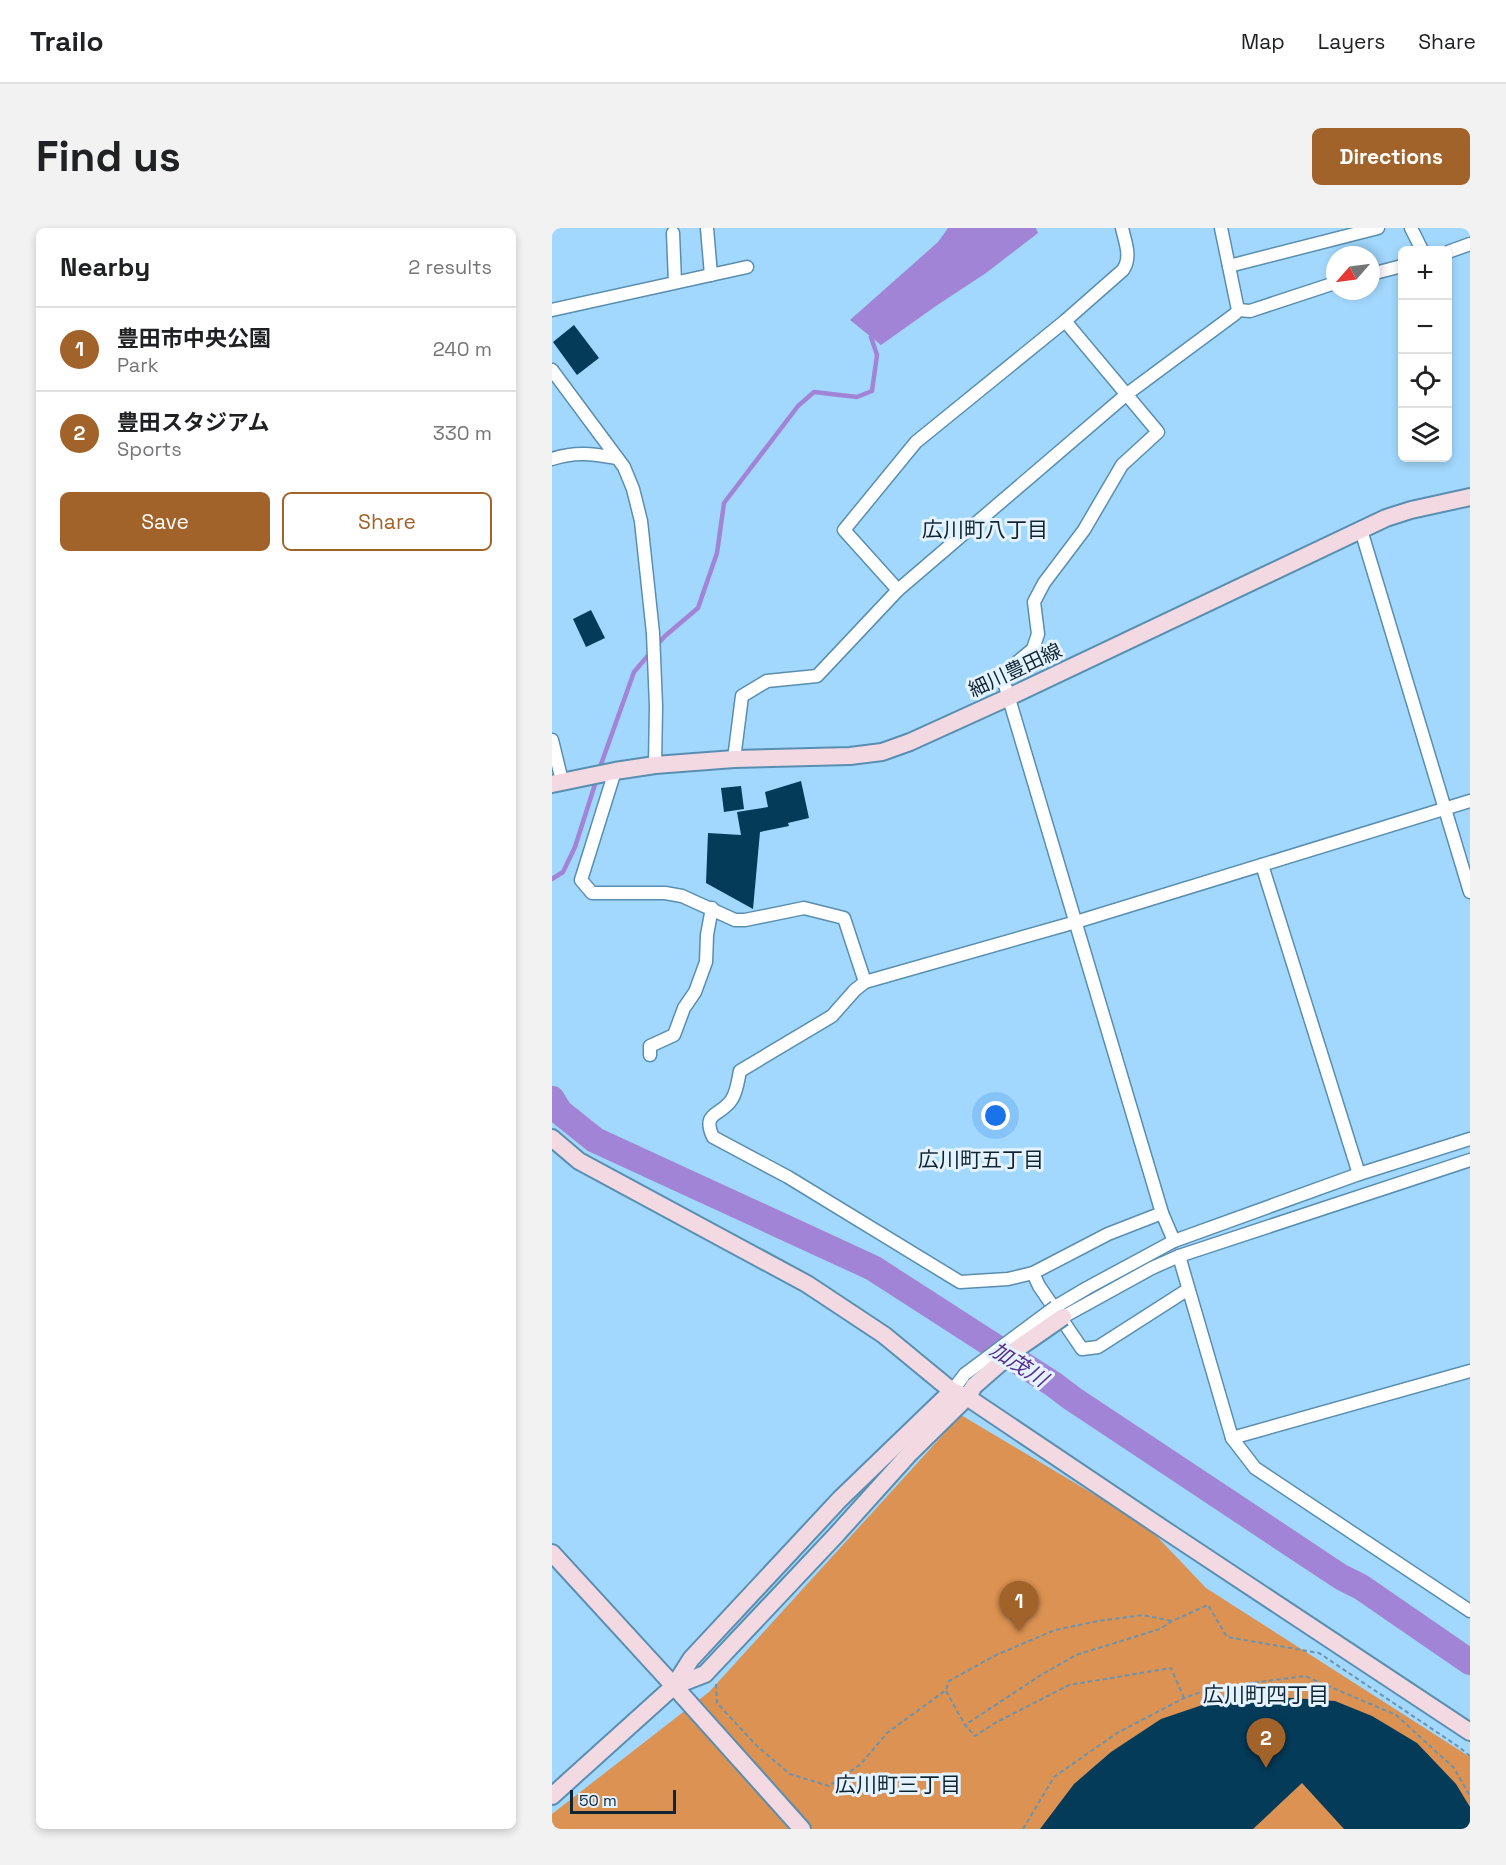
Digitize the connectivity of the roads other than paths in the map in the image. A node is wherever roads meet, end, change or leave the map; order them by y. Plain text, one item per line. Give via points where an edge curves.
1 (707, 228) edge
2 (1122, 228) edge
3 (1221, 228) edge
4 (1378, 228) edge
5 (1411, 228) edge
6 (673, 233) dead end
7 (1470, 244) edge
8 (1420, 246) edge
9 (1452, 251) edge
10 (1229, 266) junction
11 (747, 267) dead end
12 (1398, 267) edge
13 (1380, 272) edge
14 (711, 275) junction
15 (675, 282) junction
16 (1326, 286) edge
17 (1238, 309) junction
18 (552, 310) edge
19 (1065, 321) junction
20 (552, 370) edge
21 (1127, 394) junction
22 (617, 458) junction
23 (552, 459) edge
24 (1470, 497) edge
25 (1361, 530) junction
26 (898, 590) junction
27 (1009, 697) junction
28 (552, 740) edge
29 (734, 759) junction
30 (655, 765) junction
31 (615, 771) junction
32 (557, 782) edge
33 (1470, 801) edge
34 (1446, 809) junction
35 (1262, 865) junction
36 (1470, 892) edge
37 (712, 908) junction
38 (1076, 921) junction
39 (865, 982) junction
40 (650, 1055) dead end
41 (552, 1138) edge
42 (1470, 1139) edge
43 (1470, 1160) edge
44 (1359, 1174) junction
45 (1162, 1213) junction
46 (1174, 1241) junction
47 (1179, 1256) junction
48 (1032, 1273) junction
49 (1187, 1290) junction
50 (1059, 1312) junction
51 (1470, 1371) edge
52 (965, 1387) junction
53 (1232, 1438) junction
54 (552, 1553) edge
55 (1470, 1611) edge
56 (674, 1686) junction
57 (1470, 1732) edge
58 (552, 1796) edge
59 (802, 1829) edge

1 - 14 street
2 - 19 street via 1127,264
3 - 10 street
4 - 10 street
5 - 8 street
6 - 15 street
7 - 9 street
10 - 17 street
11 - 14 street
12 - 13 street
14 - 15 street
15 - 18 street
16 - 17 street via 1250,311
17 - 21 street
19 - 21 street
19 - 26 street via 916,442 844,530
20 - 22 street
21 - 26 street
21 - 27 street via 1158,432 1122,465 1084,530 1044,584 1034,602 1038,634 1033,649 1002,675
22 - 23 street via 584,453
22 - 30 street via 633,489 641,522 653,637
24 - 25 street, 細川豊田線 via 1411,510
25 - 27 street, 細川豊田線
25 - 34 street
26 - 29 street via 816,676 767,681 742,696
27 - 29 street, 細川豊田線 via 882,752
27 - 38 street
28 - 32 street
29 - 30 street, 細川豊田線
30 - 31 street, 細川豊田線
31 - 32 street, 細川豊田線
31 - 37 street via 581,880 592,893 665,893
33 - 34 street
34 - 35 street
34 - 36 street
35 - 38 street
35 - 44 street
37 - 39 street via 735,920 804,908 844,918
37 - 40 street via 706,962 695,992 674,1035 650,1046
38 - 39 street
38 - 45 street
39 - 48 street via 832,1016 740,1071 734,1096 709,1121 713,1137 788,1177 960,1282
41 - 52 street via 579,1161 807,1284
42 - 44 street
43 - 47 street
44 - 46 street
45 - 46 street
45 - 48 street via 1108,1234
46 - 50 street via 1087,1288
47 - 49 street
47 - 50 street
48 - 49 street via 1082,1349 1098,1347
49 - 53 street
50 - 52 street, bridge via 1014,1352
51 - 53 street
52 - 56 street via 840,1499 692,1659
52 - 56 street via 837,1534 713,1666 705,1674
52 - 57 street via 1171,1534
53 - 55 street via 1255,1468
54 - 56 street
56 - 58 street
56 - 59 street

